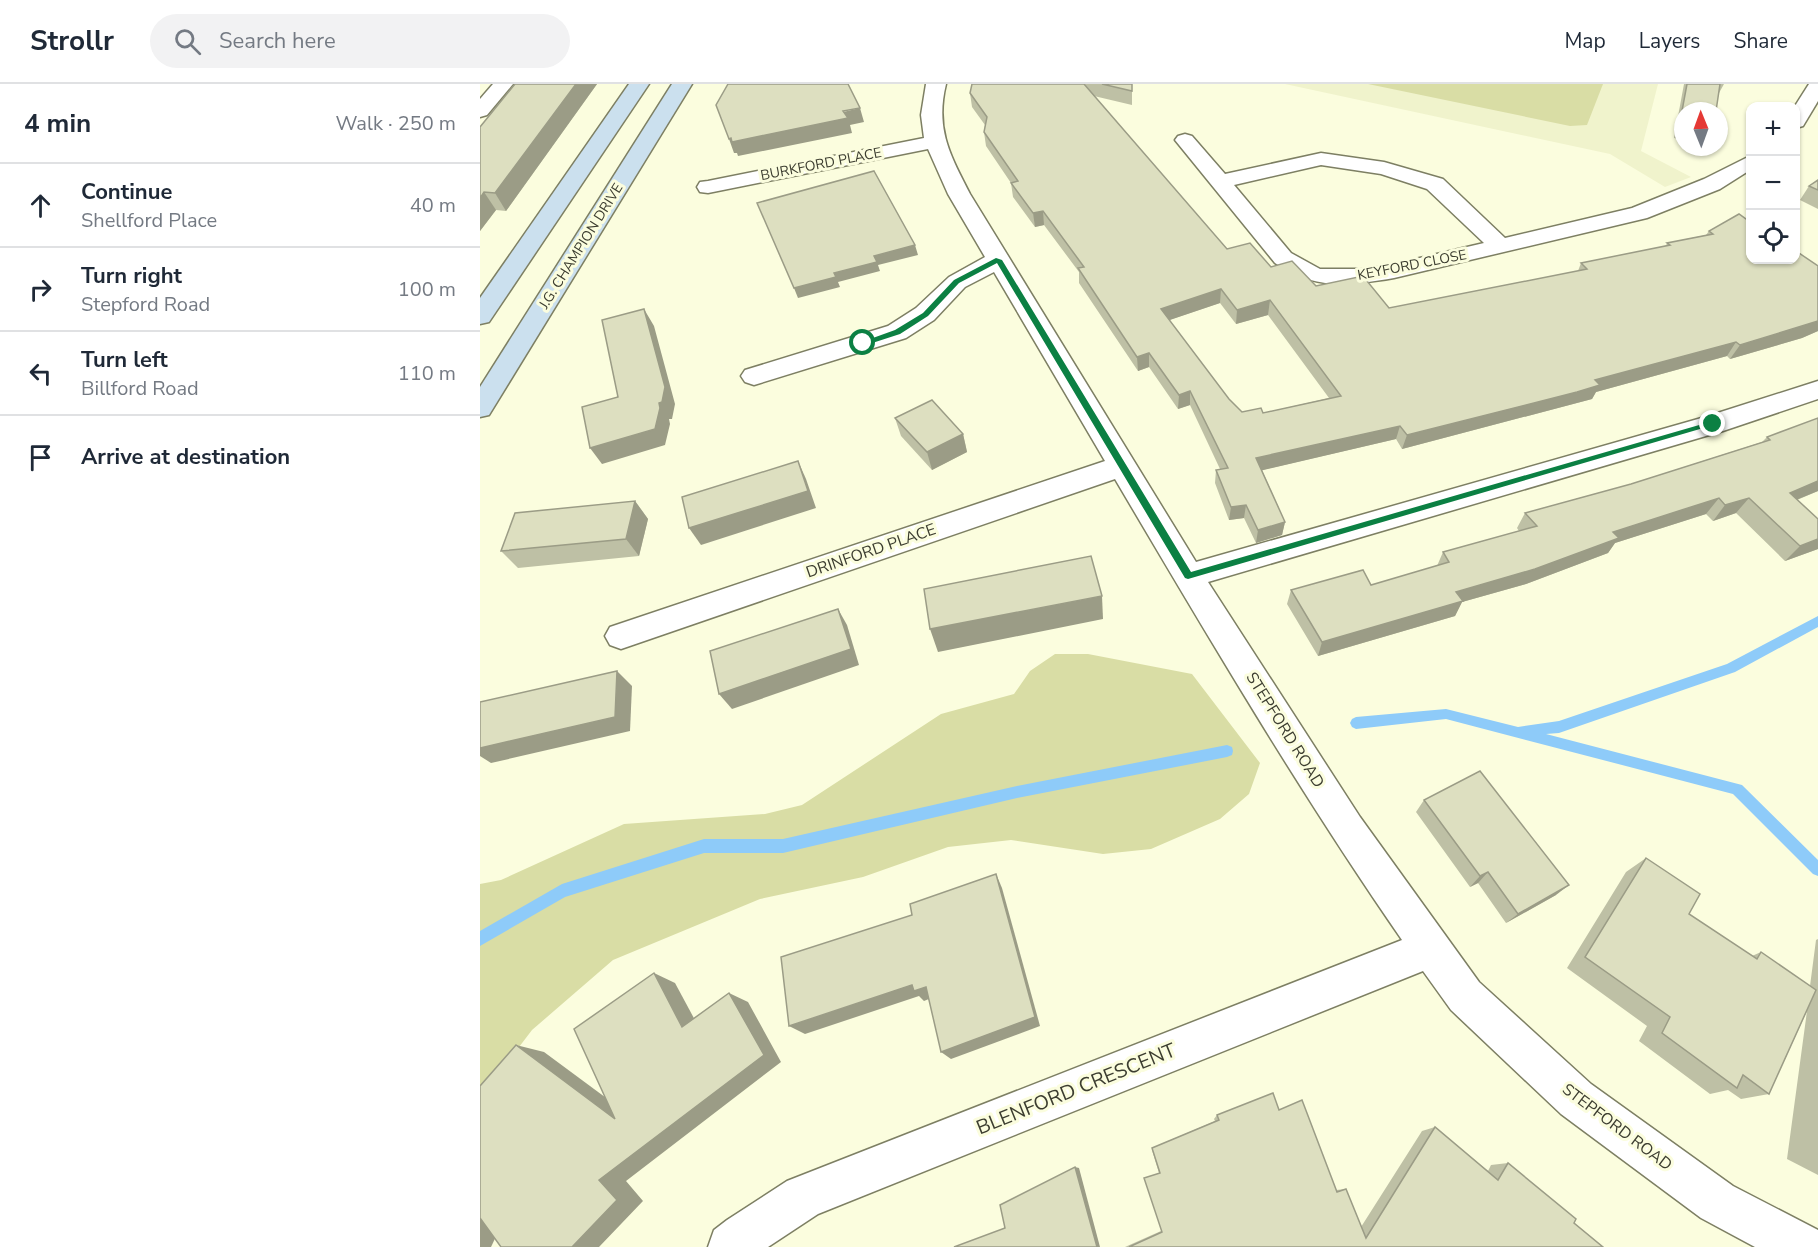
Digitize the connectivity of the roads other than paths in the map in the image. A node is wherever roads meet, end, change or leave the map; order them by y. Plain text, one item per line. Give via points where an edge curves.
1 (502, 84) edge
2 (639, 84) edge
3 (682, 84) edge
4 (936, 84) edge
5 (1818, 85) edge
6 (480, 111) edge
7 (1800, 115) edge
8 (1185, 140) dead end
9 (934, 142) junction
10 (1746, 164) edge
11 (1220, 182) junction
12 (708, 187) dead end
13 (1501, 246) junction
14 (998, 260) junction
15 (480, 316) edge
16 (754, 376) dead end
17 (1818, 390) edge
18 (480, 408) edge
19 (1122, 466) junction
20 (1188, 576) junction
21 (621, 636) dead end
22 (1431, 948) junction
23 (731, 1247) edge
24 (1803, 1247) edge

1 - 6 street
2 - 15 main road
3 - 18 main road, J.G. CHAMPION DRIVE
4 - 9 street, STEPFORD ROAD via 931,100
5 - 7 street
8 - 11 street, KEYFORD CLOSE
9 - 12 street, BURKFORD PLACE
9 - 14 street, STEPFORD ROAD
10 - 13 street, KEYFORD CLOSE via 1712,184 1639,213
11 - 13 street via 1321,159 1384,168 1435,184
11 - 13 street, KEYFORD CLOSE via 1283,258 1317,276 1394,271
14 - 16 street via 957,282 925,314 897,332
14 - 19 street, STEPFORD ROAD
17 - 20 street
19 - 20 street, STEPFORD ROAD
19 - 21 street, DRINFORD PLACE
20 - 22 street, STEPFORD ROAD via 1347,829
22 - 23 street, BLENFORD CRESCENT via 803,1197
22 - 24 street, STEPFORD ROAD via 1465,996 1576,1099 1717,1202

